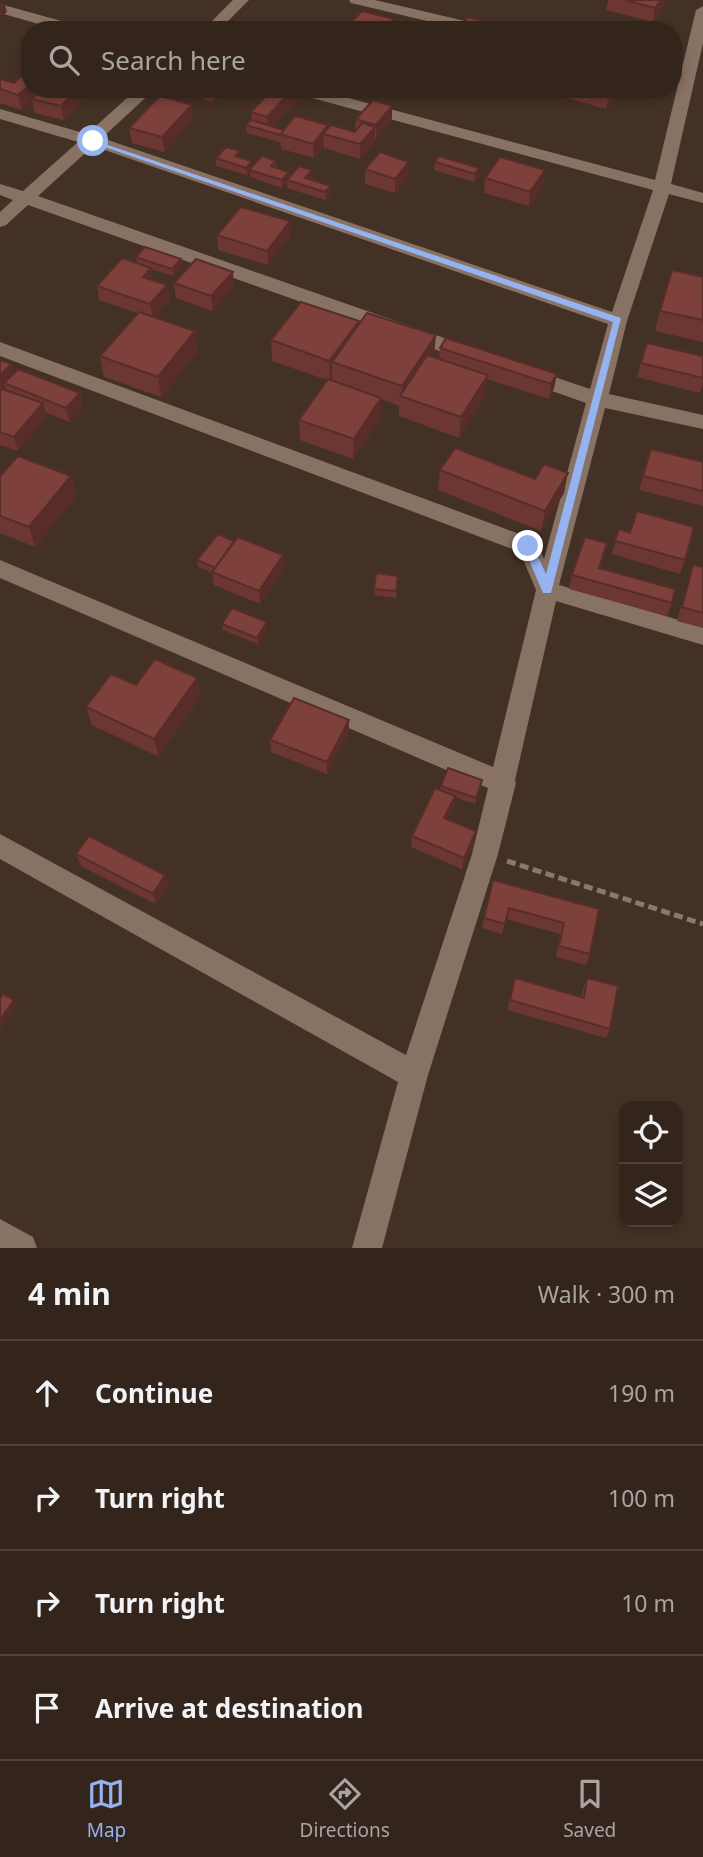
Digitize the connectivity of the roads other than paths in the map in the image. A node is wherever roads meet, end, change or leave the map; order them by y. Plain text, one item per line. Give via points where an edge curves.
1 (242, 0) edge
2 (356, 0) edge
3 (0, 8) edge
4 (46, 21) edge
5 (220, 21) edge
6 (447, 21) edge
7 (701, 22) edge
8 (682, 71) edge
9 (138, 98) edge
10 (329, 98) edge
11 (677, 98) edge
12 (0, 114) edge
13 (93, 141) junction
14 (662, 188) junction
15 (0, 189) edge
16 (24, 197) junction
17 (703, 198) edge
18 (0, 221) edge
19 (618, 321) junction
20 (0, 349) edge
21 (597, 399) junction
22 (703, 422) edge
23 (0, 569) edge
24 (547, 590) junction
25 (703, 636) edge
26 (504, 783) junction
27 (0, 846) edge
28 (414, 1075) junction
29 (0, 1234) edge
30 (22, 1248) edge
31 (367, 1248) edge

1 - 5 street
2 - 6 street
3 - 4 street
7 - 8 street
9 - 13 street
10 - 14 street
11 - 14 street
12 - 13 street
13 - 16 street
13 - 19 street
14 - 17 street
14 - 19 street
15 - 16 street
16 - 18 street
16 - 21 street
19 - 21 street
20 - 24 street via 528,546
21 - 22 street
21 - 24 street
23 - 26 street
24 - 25 street
24 - 26 street
26 - 28 street
27 - 28 street
28 - 31 street
29 - 30 street

